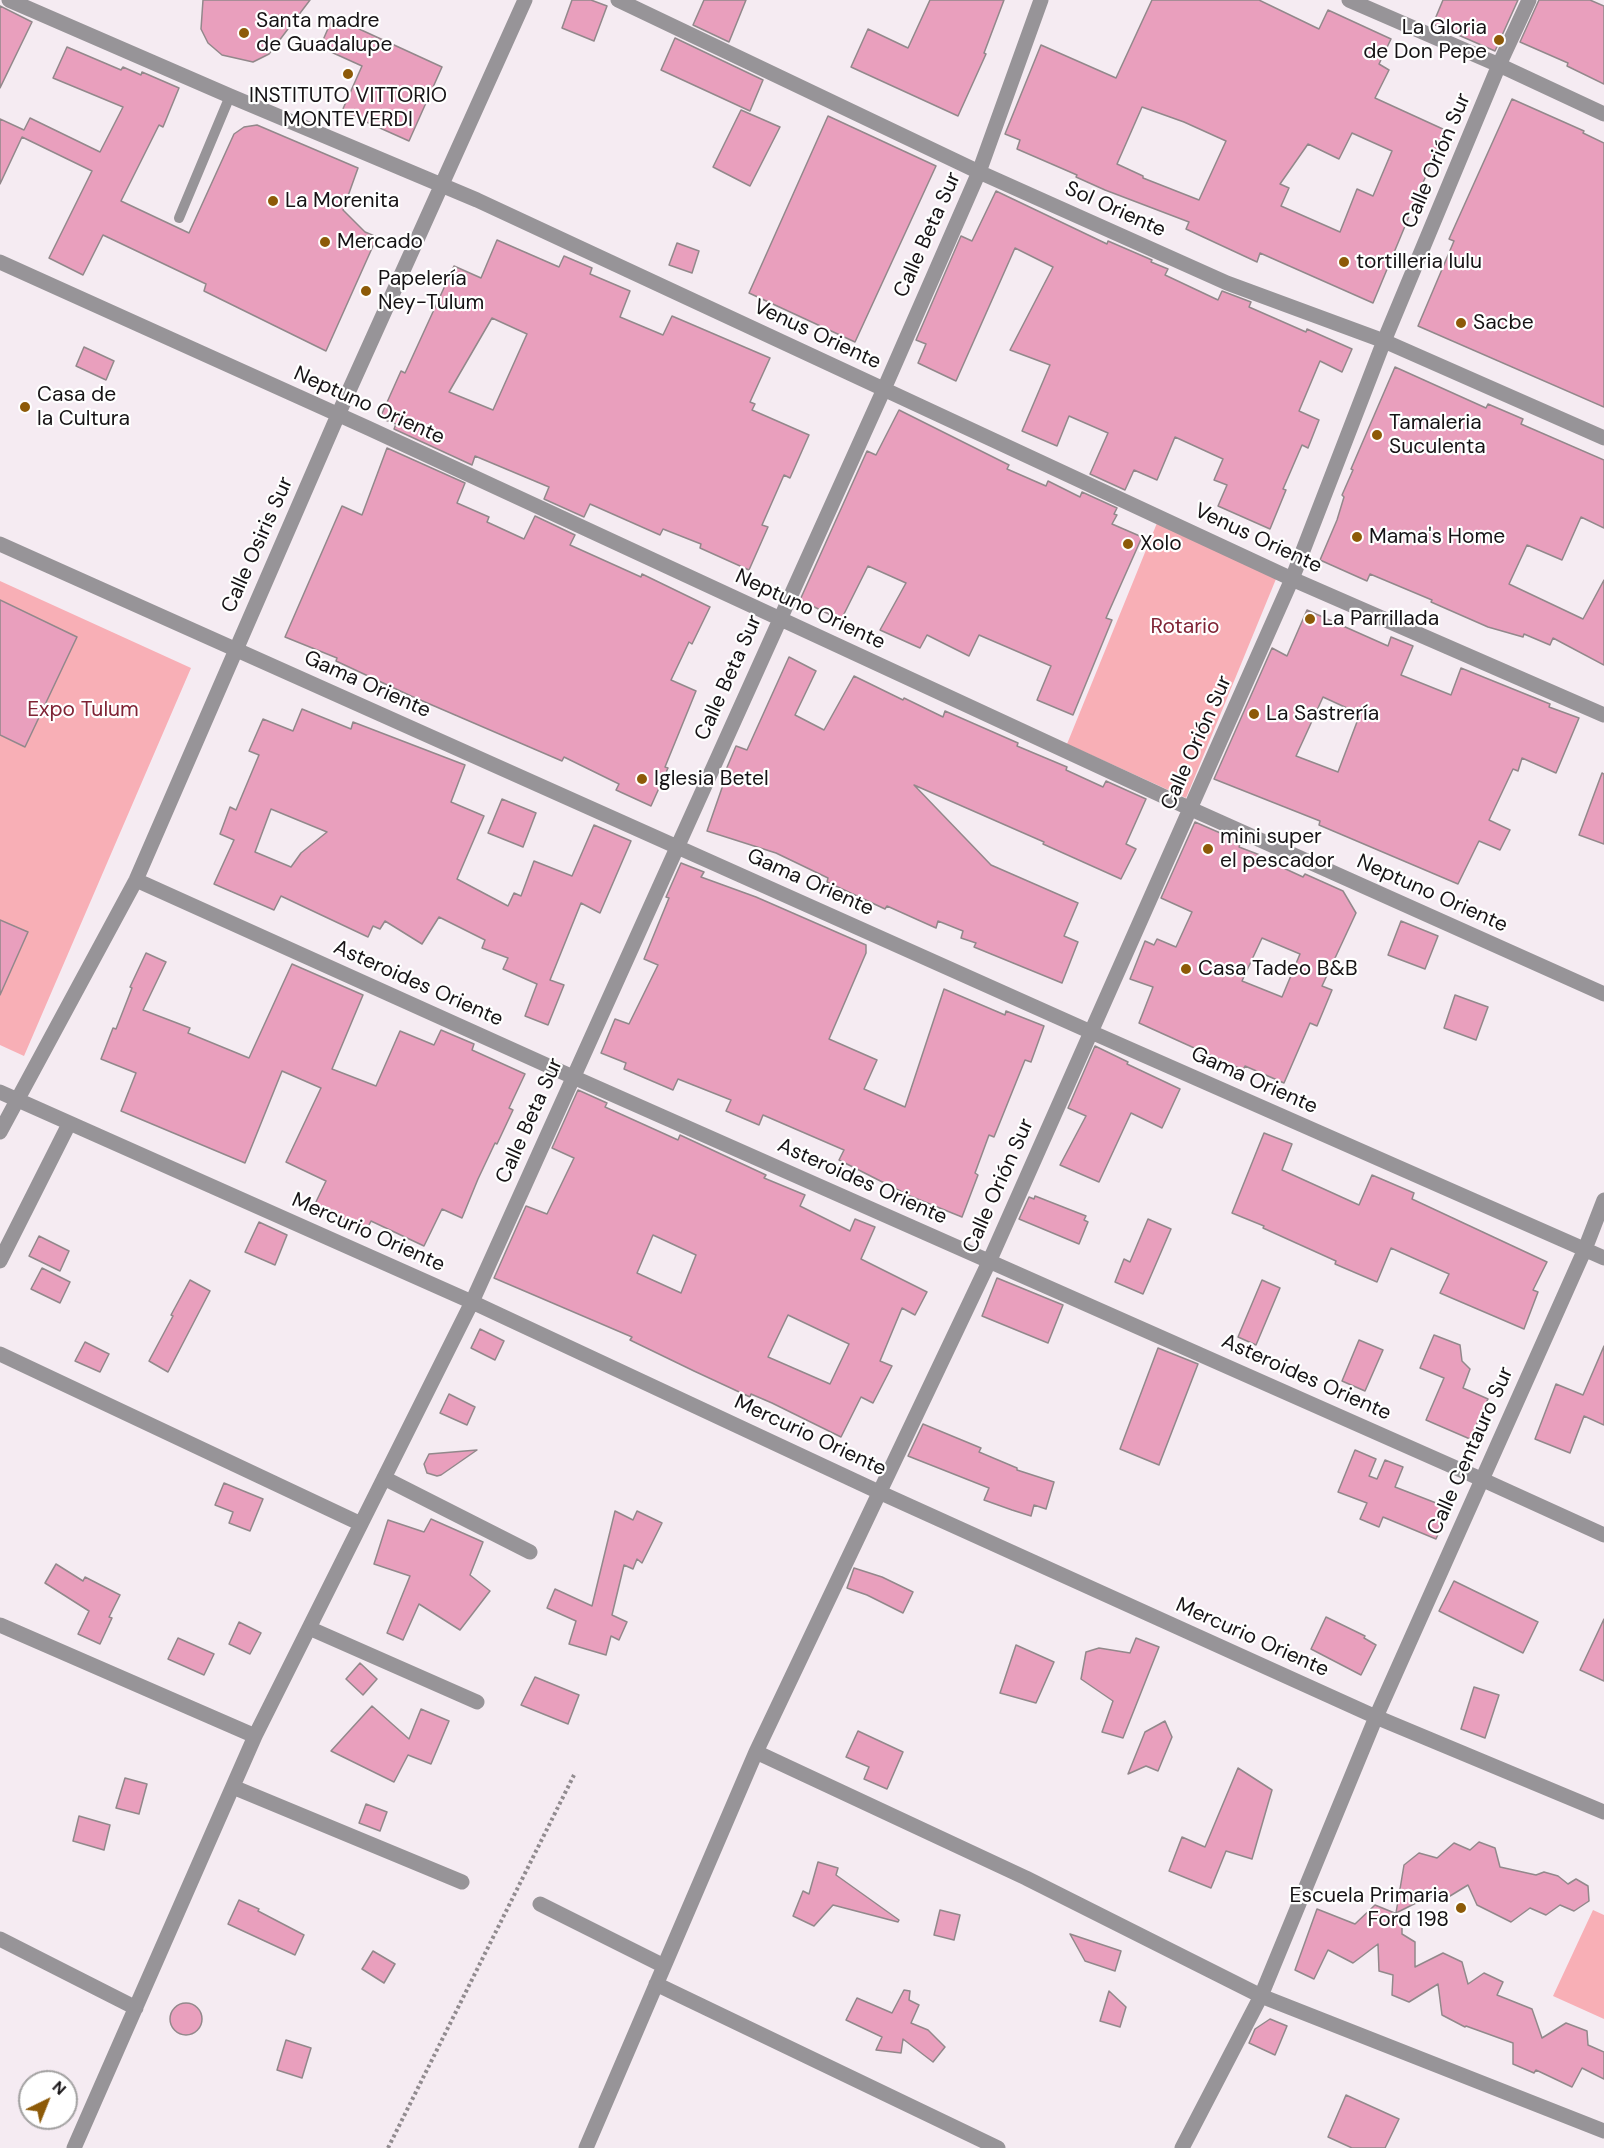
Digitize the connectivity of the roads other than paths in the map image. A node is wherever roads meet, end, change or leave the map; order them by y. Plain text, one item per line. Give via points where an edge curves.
1 (9, 0) edge
2 (525, 0) edge
3 (618, 0) edge
4 (1041, 0) edge
5 (1349, 0) edge
6 (1530, 0) edge
7 (1499, 65) junction
8 (230, 96) junction
9 (1604, 114) edge
10 (979, 172) junction
11 (442, 186) junction
12 (179, 218) dead end
13 (0, 262) edge
14 (1384, 341) junction
15 (884, 389) junction
16 (338, 415) junction
17 (1604, 438) edge
18 (0, 544) edge
19 (1292, 579) junction
20 (778, 619) junction
21 (236, 649) junction
22 (1604, 715) edge
23 (1191, 809) junction
24 (677, 847) junction
25 (136, 880) junction
26 (1604, 994) edge
27 (1091, 1032) junction
28 (573, 1077) junction
29 (0, 1092) edge
30 (16, 1100) junction
31 (69, 1124) junction
32 (0, 1132) edge
33 (1604, 1200) edge
34 (1585, 1250) junction
35 (1604, 1258) edge
36 (0, 1261) edge
37 (989, 1262) junction
38 (472, 1302) junction
39 (0, 1354) edge
40 (384, 1478) junction
41 (1481, 1479) junction
42 (881, 1493) junction
43 (361, 1524) junction
44 (1604, 1535) edge
45 (530, 1552) dead end
46 (0, 1625) edge
47 (309, 1628) junction
48 (477, 1702) dead end
49 (1376, 1718) junction
50 (255, 1736) junction
51 (756, 1752) junction
52 (232, 1787) junction
53 (1604, 1812) edge
54 (462, 1882) dead end
55 (540, 1904) dead end
56 (0, 1939) edge
57 (664, 1966) junction
58 (656, 1984) junction
59 (1261, 1996) junction
60 (136, 2008) junction
61 (1604, 2131) edge
62 (74, 2148) edge
63 (586, 2148) edge
64 (998, 2148) edge
65 (1182, 2148) edge

1 - 8 street, Venus Oriente
2 - 11 street, Calle Osiris Sur
3 - 10 street, Sol Oriente
4 - 10 street, Calle Beta Sur
5 - 7 street
6 - 7 street, Calle Orión Sur
7 - 9 street
7 - 14 street, Calle Orión Sur
8 - 11 street, Venus Oriente
8 - 12 lane
10 - 14 street, Sol Oriente via 1227,283
10 - 15 street, Calle Beta Sur
11 - 15 street, Venus Oriente
11 - 16 street, Calle Osiris Sur
13 - 16 street, Neptuno Oriente
14 - 17 street, Sol Oriente
14 - 19 street, Calle Orión Sur
15 - 19 street, Venus Oriente
15 - 20 street, Calle Beta Sur
16 - 20 street, Neptuno Oriente
16 - 21 street, Calle Osiris Sur
18 - 21 street, Gama Oriente
19 - 22 street, Venus Oriente
19 - 23 street, Calle Orión Sur
20 - 23 street, Neptuno Oriente
20 - 24 street, Calle Beta Sur
21 - 24 street, Gama Oriente
21 - 25 street, Calle Osiris Sur
23 - 26 street, Neptuno Oriente
23 - 27 street, Calle Orión Sur
24 - 27 street, Gama Oriente
24 - 28 street, Calle Beta Sur
25 - 28 street, Asteroides Oriente
25 - 30 street, Calle Osiris Sur
27 - 34 street, Gama Oriente
27 - 37 street, Calle Orión Sur
28 - 37 street, Asteroides Oriente
28 - 38 street, Calle Beta Sur
29 - 30 street, Mercurio Oriente
30 - 31 street, Mercurio Oriente
30 - 32 street, Calle Osiris Sur
31 - 36 street
31 - 38 street, Mercurio Oriente
33 - 34 street, Calle Centauro Sur
34 - 35 street, Gama Oriente
34 - 41 street, Calle Centauro Sur
37 - 41 street, Asteroides Oriente
37 - 42 street, Calle Orión Sur
38 - 40 street, Calle Beta Sur
38 - 42 street, Mercurio Oriente
39 - 43 street
40 - 43 street, Calle Beta Sur
40 - 45 street
41 - 44 street, Asteroides Oriente
41 - 49 street, Calle Centauro Sur
42 - 49 street, Mercurio Oriente
42 - 51 street, Calle Orión Sur
43 - 47 street, Calle Beta Sur
46 - 50 street
47 - 48 street
47 - 50 street, Calle Beta Sur
49 - 53 street, Mercurio Oriente
49 - 59 street, Calle Centauro Sur
50 - 52 street, Calle Beta Sur
51 - 57 street, Calle Orión Sur
51 - 59 street via 1026,1878
52 - 54 street
52 - 60 street, Calle Beta Sur
55 - 57 street
56 - 60 street
57 - 58 street, Calle Orión Sur
58 - 63 street, Calle Orión Sur
58 - 64 street
59 - 61 street
59 - 65 street, Calle Centauro Sur
60 - 62 street, Calle Beta Sur

